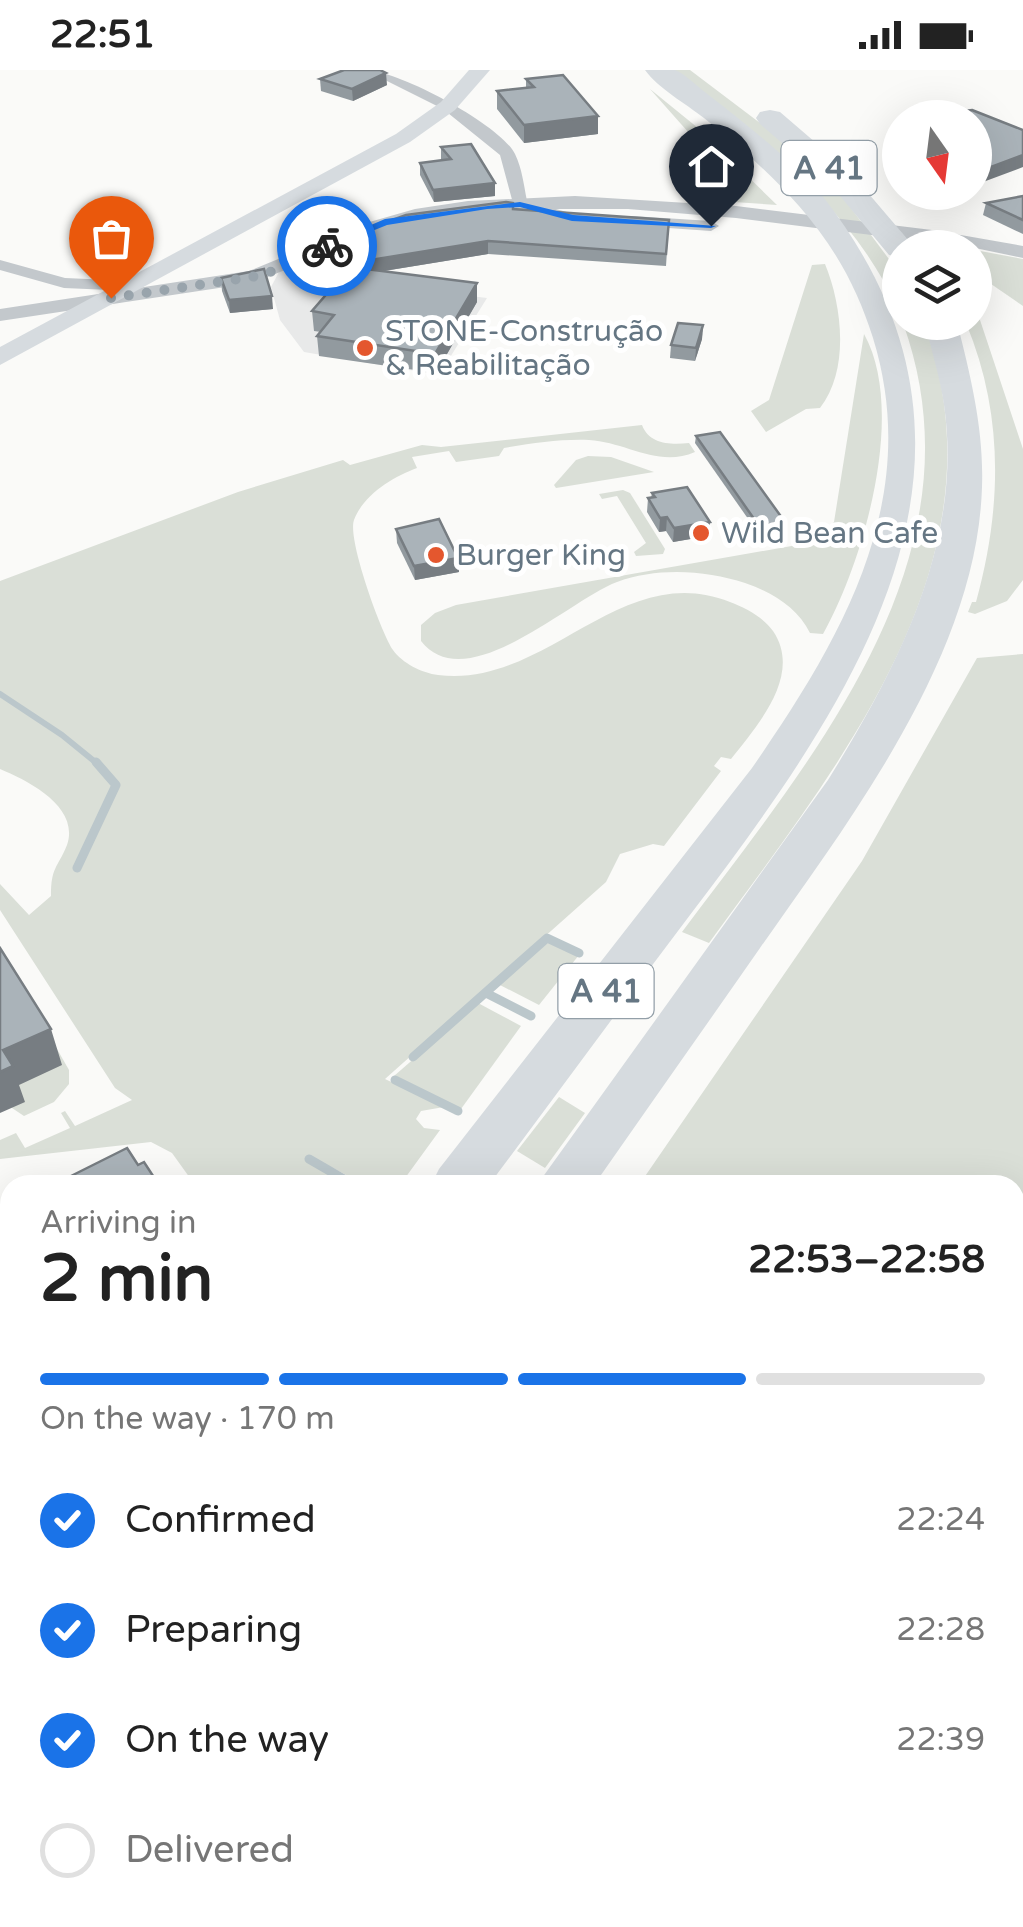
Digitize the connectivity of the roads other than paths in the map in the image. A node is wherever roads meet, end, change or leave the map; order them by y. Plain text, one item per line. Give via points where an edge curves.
1 (372, 70) edge
2 (480, 70) edge
3 (658, 70) edge
4 (747, 100) dead end
5 (448, 106) junction
6 (520, 204) junction
7 (711, 226) dead end
8 (885, 230) edge
9 (1023, 252) edge
10 (0, 265) edge
11 (168, 267) junction
12 (197, 285) junction
13 (122, 292) junction
14 (0, 315) edge
15 (947, 340) edge
16 (0, 357) edge
17 (466, 1175) edge
18 (571, 1175) edge

1 - 5 street
2 - 5 main road
3 - 17 highway, A 41 via 791,179 861,268 900,362 905,485 869,608 796,738
4 - 8 highway, A 41 via 841,178
5 - 6 street via 507,153
5 - 11 main road via 403,138
6 - 7 street via 572,218
6 - 9 street via 740,212
6 - 12 street via 416,214 356,232 284,268
10 - 13 street
11 - 12 street via 179,281
11 - 13 main road
12 - 13 street
13 - 14 street
13 - 16 main road
15 - 18 highway, A 41 via 959,379 968,464 960,540 932,633 866,759

